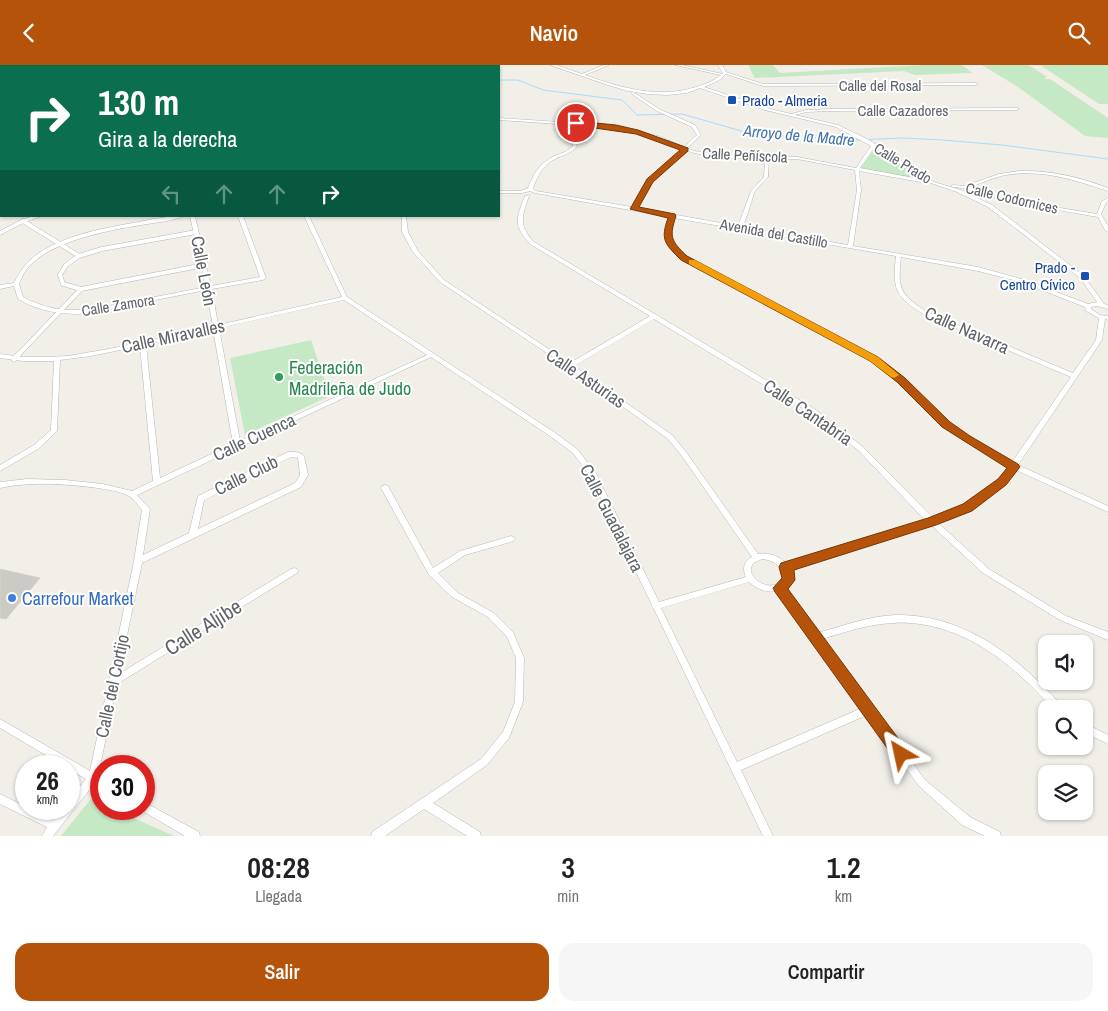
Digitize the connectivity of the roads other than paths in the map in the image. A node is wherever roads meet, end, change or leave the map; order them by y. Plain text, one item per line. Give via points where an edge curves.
1 (552, 65) edge
2 (607, 65) edge
3 (677, 65) edge
4 (720, 65) edge
5 (725, 74) junction
6 (583, 75) junction
7 (976, 84) dead end
8 (701, 87) junction
9 (643, 96) junction
10 (1017, 109) dead end
11 (790, 115) junction
12 (500, 119) edge
13 (576, 123) junction
14 (873, 146) junction
15 (685, 149) junction
16 (767, 157) junction
17 (857, 169) junction
18 (981, 181) junction
19 (932, 183) junction
20 (939, 185) junction
21 (965, 187) junction
22 (1108, 189) edge
23 (959, 191) junction
24 (500, 192) edge
25 (528, 192) junction
26 (981, 193) junction
27 (1108, 199) edge
28 (1005, 200) junction
29 (985, 201) junction
30 (634, 209) junction
31 (672, 216) junction
32 (17, 217) edge
33 (37, 217) edge
34 (177, 217) edge
35 (192, 217) edge
36 (240, 217) edge
37 (306, 217) edge
38 (404, 217) edge
39 (1100, 217) junction
40 (23, 221) junction
41 (740, 227) junction
42 (1108, 230) edge
43 (196, 232) junction
44 (0, 233) edge
45 (60, 243) junction
46 (850, 246) junction
47 (79, 255) junction
48 (898, 255) junction
49 (204, 265) junction
50 (16, 284) junction
51 (0, 287) edge
52 (81, 289) junction
53 (209, 289) junction
54 (344, 299) junction
55 (1101, 304) junction
56 (1088, 306) junction
57 (1108, 307) edge
58 (58, 312) junction
59 (654, 316) junction
60 (1105, 317) edge
61 (216, 327) junction
62 (143, 343) junction
63 (431, 355) junction
64 (0, 356) edge
65 (14, 359) junction
66 (58, 360) junction
67 (570, 367) junction
68 (1075, 376) junction
69 (237, 445) junction
70 (1014, 467) junction
71 (0, 468) edge
72 (158, 481) junction
73 (0, 485) edge
74 (385, 488) dead end
75 (132, 494) junction
76 (1108, 509) edge
77 (932, 522) junction
78 (193, 534) junction
79 (511, 539) dead end
80 (756, 557) junction
81 (138, 561) junction
82 (786, 567) junction
83 (294, 571) dead end
84 (432, 573) junction
85 (750, 579) junction
86 (780, 588) junction
87 (655, 605) junction
88 (1108, 636) edge
89 (815, 637) junction
90 (113, 683) junction
91 (1051, 700) edge
92 (869, 710) junction
93 (0, 723) edge
94 (1093, 732) edge
95 (1108, 740) edge
96 (101, 755) edge
97 (735, 768) junction
98 (90, 776) edge
99 (90, 787) edge
100 (80, 798) edge
101 (0, 799) edge
102 (425, 804) junction
103 (155, 813) edge
104 (60, 820) edge
105 (55, 826) junction
106 (47, 836) edge
107 (195, 836) edge
108 (376, 836) edge
109 (476, 836) edge
110 (768, 836) edge
111 (996, 836) edge

1 - 6 street
2 - 6 street
3 - 5 street, Calle del Rosal
4 - 5 street
5 - 7 street, Calle del Rosal via 763,85
5 - 8 street
6 - 9 street
8 - 9 street via 680,93
8 - 11 street, Calle Prado
9 - 15 street via 658,110 697,130 697,139
10 - 11 street, Calle Cazadores via 830,110
11 - 14 street, Calle Prado via 837,126
12 - 13 street, Calle Peñíscola
13 - 15 street, Calle Peñíscola via 638,132
13 - 25 street via 575,146 570,153 553,159 536,172
14 - 17 street
14 - 19 street, Calle Prado
15 - 16 street, Calle Peñíscola via 723,156
15 - 30 street via 650,181
16 - 17 street, Calle Peñíscola via 797,157
16 - 41 street via 766,177 753,191
17 - 19 street, Calle Peñíscola
17 - 46 street via 859,190
18 - 21 street
18 - 22 street via 1007,174 1030,173 1081,180
18 - 26 street
19 - 20 street, Calle Prado
20 - 21 street, Calle Codornices
20 - 23 street, Calle Prado
21 - 23 street
21 - 26 street, Calle Codornices
23 - 29 street, Calle Prado
24 - 25 street, Avenida del Castillo
25 - 30 street, Avenida del Castillo
25 - 59 street, Calle Cantabria via 518,220 522,233 532,243
26 - 28 street, Calle Codornices
26 - 29 street
27 - 39 street
28 - 29 street, Calle Prado
28 - 39 street, Calle Codornices
29 - 55 street via 1082,277
30 - 31 street, Avenida del Castillo
31 - 41 street, Avenida del Castillo
31 - 70 street via 667,232 670,245 684,258 874,359 901,380 946,425
32 - 40 street
33 - 40 street
34 - 45 street
35 - 43 street, Calle León
36 - 53 street, Calle Zamora via 263,278
37 - 54 street
38 - 67 street, Calle Asturias via 405,232 416,251 442,281
39 - 42 street
40 - 44 street
40 - 45 street
41 - 46 street, Avenida del Castillo
43 - 47 street
43 - 49 street, Calle León
45 - 47 street
45 - 50 street via 25,268
46 - 48 street, Avenida del Castillo
47 - 52 street via 66,265 60,275 63,284
48 - 56 street, Avenida del Castillo via 1013,277
48 - 68 street, Calle Navarra via 897,288 906,301 927,315
49 - 52 street
49 - 53 street, Calle León
50 - 51 street
50 - 58 street, Calle Zamora via 20,298 37,308
52 - 58 street
53 - 58 street, Calle Zamora via 85,312
53 - 61 street, Calle León
54 - 61 street, Calle Miravalles
54 - 63 street, Calle Guadalajara
55 - 56 street
55 - 57 street
56 - 60 street via 1090,312
58 - 65 street
59 - 67 street
59 - 77 street, Calle Cantabria via 826,420 874,461
60 - 68 street via 1099,340
61 - 62 street, Calle Miravalles
61 - 69 street, Calle León
62 - 66 street, Calle Miravalles
62 - 72 street
63 - 69 street, Calle Cuenca
63 - 87 street, Calle Guadalajara via 575,451 593,475
64 - 65 street, Calle Miravalles
65 - 66 street, Calle Miravalles
66 - 71 street via 54,431 36,447
67 - 80 street, Calle Asturias via 670,437
68 - 70 street
69 - 72 street, Calle Cuenca
70 - 76 street
70 - 77 street via 1002,482 968,507
72 - 75 street, Calle Cuenca
73 - 75 street via 13,481 70,483
74 - 84 street
75 - 81 street, Calle del Cortijo via 146,509
77 - 82 street
77 - 88 street, Calle Cantabria via 986,571 1063,618
78 - 78 street, Calle Club via 298,485 304,475 301,456 290,454 201,497
78 - 81 street, Calle Club
79 - 84 street via 463,553
80 - 82 street via 775,558
80 - 85 street via 748,565
81 - 90 street, Calle del Cortijo
82 - 86 street via 788,580
83 - 90 street, Calle Aljibe
84 - 102 street via 455,595 491,615 510,635 520,658 519,702 506,735 484,762
85 - 86 street via 761,587
85 - 87 street
86 - 89 street
87 - 97 street, Calle Guadalajara
89 - 91 street via 866,624 903,619 939,624 1003,654 1034,680
89 - 92 street
90 - 96 street, Calle del Cortijo
92 - 97 street
92 - 111 street via 922,783 966,821
93 - 98 street
94 - 95 street
97 - 110 street, Calle Guadalajara
99 - 100 street
101 - 105 street
102 - 108 street
102 - 109 street
103 - 107 street
104 - 105 street
105 - 106 street

